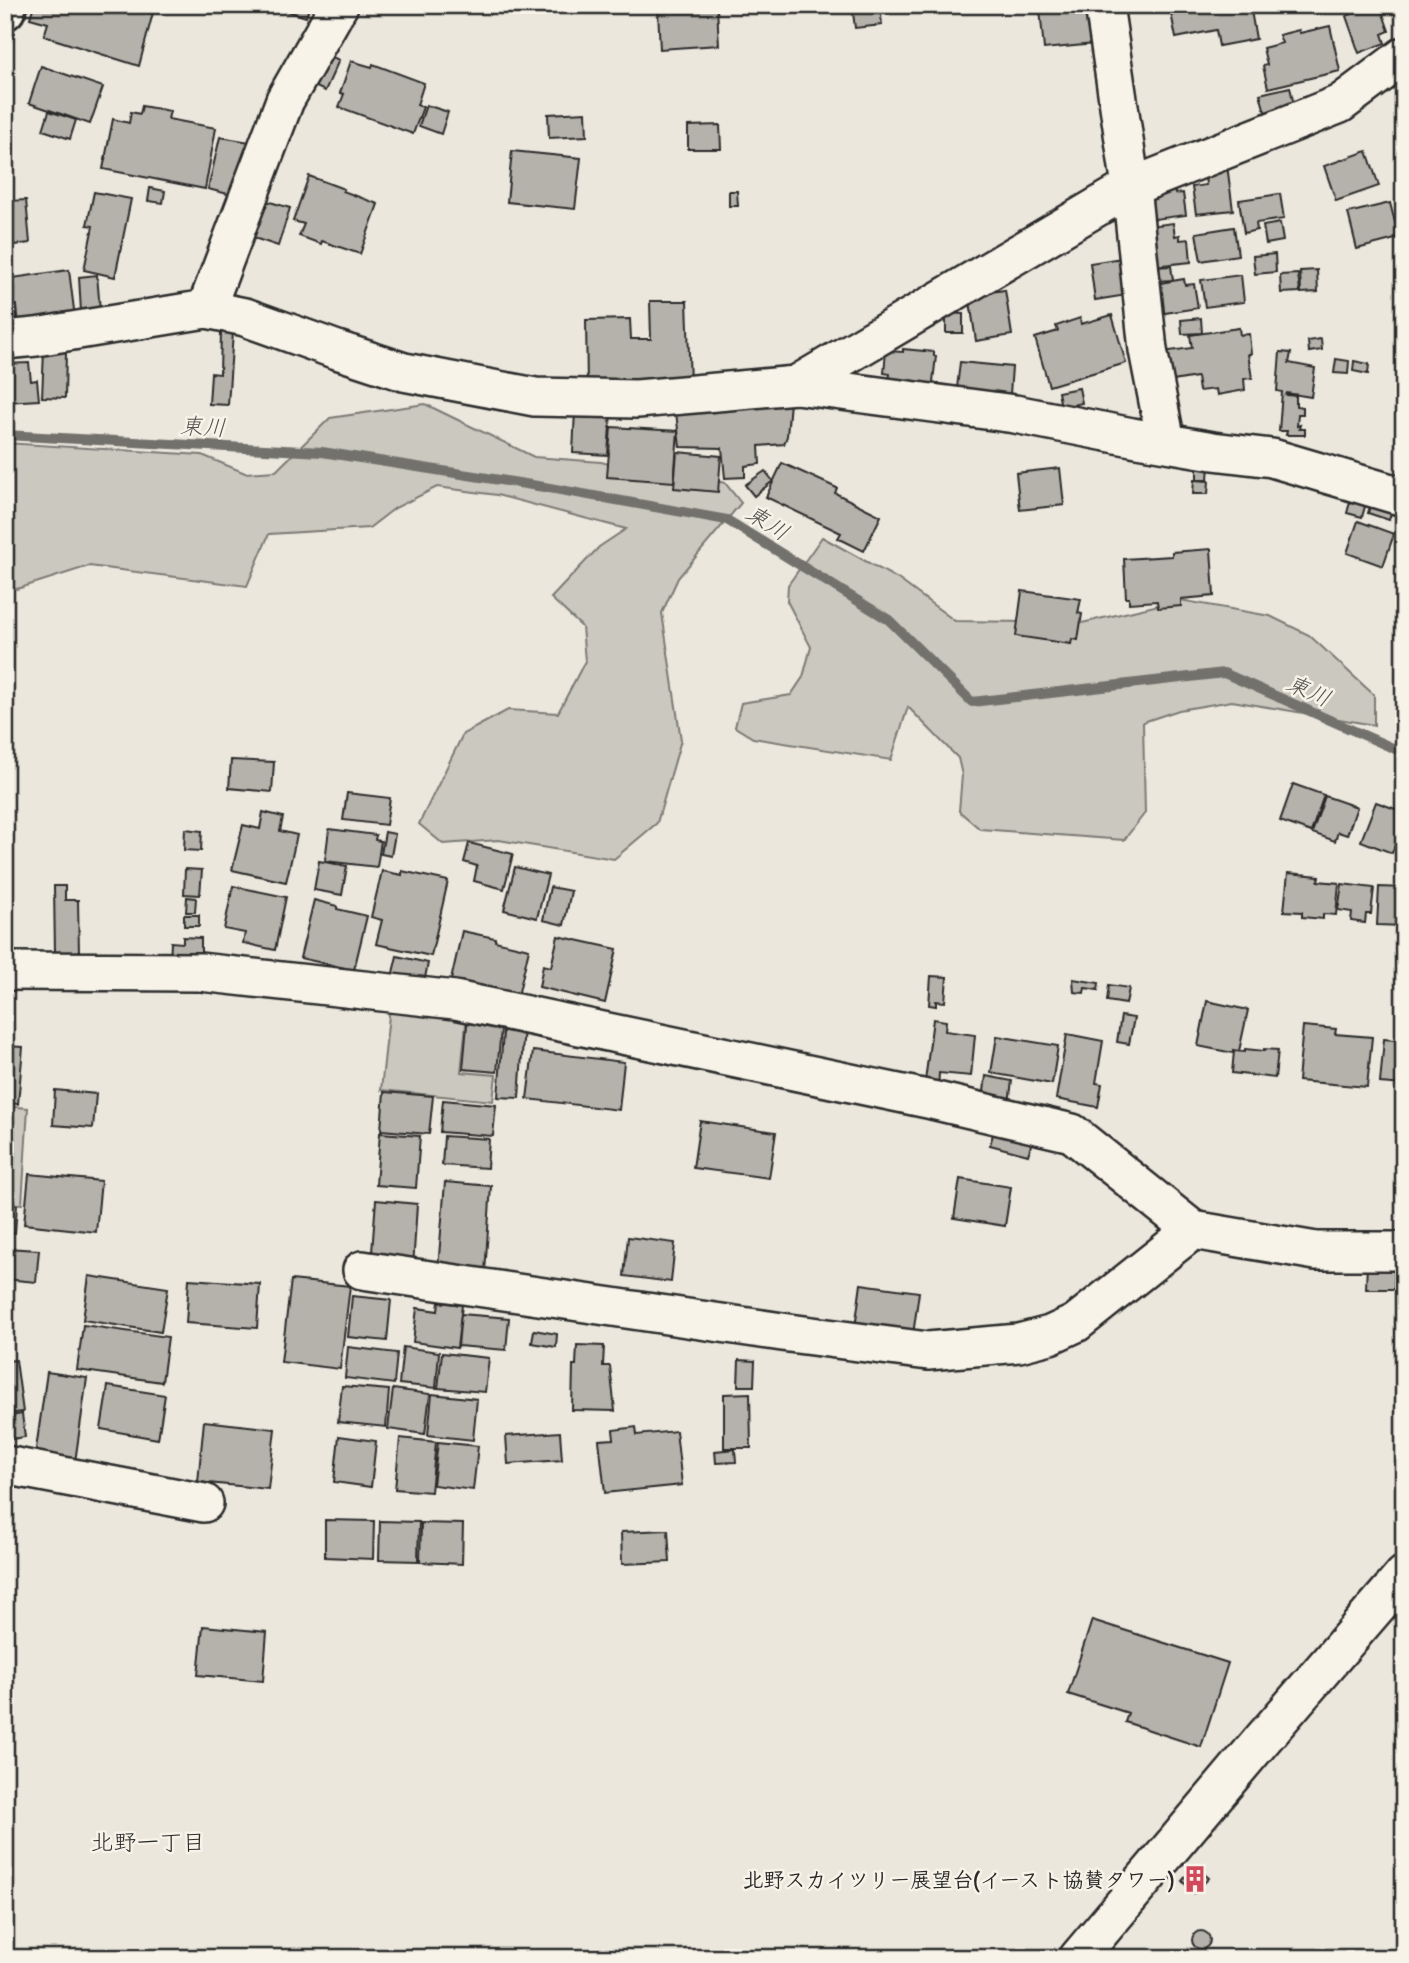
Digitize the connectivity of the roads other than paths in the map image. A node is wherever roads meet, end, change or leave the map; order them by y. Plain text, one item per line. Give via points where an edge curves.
1 (339, 5) edge
2 (1104, 5) edge
3 (1404, 56) edge
4 (1131, 187) junction
5 (206, 309) junction
6 (5, 340) edge
7 (796, 385) junction
8 (1166, 442) junction
9 (1404, 497) edge
10 (5, 971) edge
11 (1193, 1230) junction
12 (1404, 1251) edge
13 (362, 1270) dead end
14 (5, 1465) edge
15 (204, 1503) dead end
16 (1404, 1576) edge
17 (1078, 1958) edge

1 - 5 street via 285,100
2 - 4 street
3 - 4 street via 1340,104
4 - 7 street
4 - 8 street via 1148,350
5 - 6 street
5 - 7 street via 245,317 404,372 535,397 637,399
7 - 8 street via 1015,414
8 - 9 street via 1272,458
10 - 11 street via 201,972 455,1000 932,1100 1072,1133
11 - 12 street via 1316,1251
11 - 13 street via 1076,1323 1050,1335 1019,1343 928,1351
14 - 15 street
16 - 17 street

